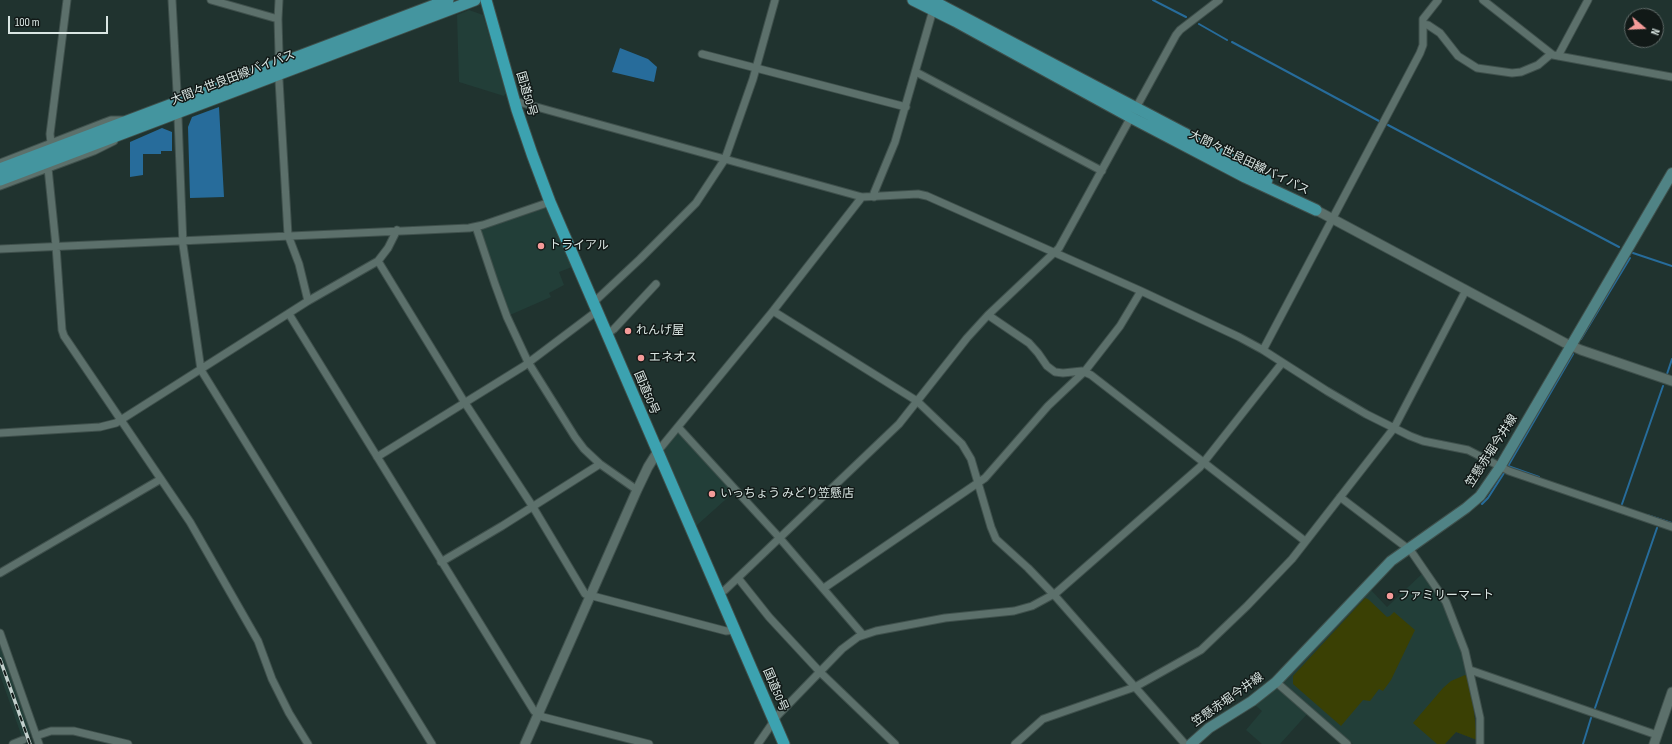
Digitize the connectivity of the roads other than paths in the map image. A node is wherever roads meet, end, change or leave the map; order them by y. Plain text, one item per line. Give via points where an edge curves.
1 (67, 0) edge
2 (172, 0) edge
3 (211, 0) edge
4 (279, 0) edge
5 (448, 0) edge
6 (475, 0) edge
7 (486, 0) edge
8 (775, 0) edge
9 (913, 0) edge
10 (1219, 0) edge
11 (1438, 0) edge
12 (1483, 0) edge
13 (1588, 0) edge
14 (932, 5) edge
15 (278, 19) junction
16 (1423, 24) junction
17 (702, 54) dead end
18 (1555, 55) junction
19 (282, 62) junction
20 (756, 68) junction
21 (916, 72) junction
22 (278, 75) junction
23 (1672, 78) edge
24 (514, 101) junction
25 (906, 107) junction
26 (178, 108) junction
27 (1134, 113) junction
28 (128, 121) junction
29 (124, 134) junction
30 (51, 143) junction
31 (725, 159) junction
32 (0, 163) edge
33 (48, 168) junction
34 (0, 169) edge
35 (1102, 171) junction
36 (1672, 173) edge
37 (0, 180) edge
38 (0, 186) edge
39 (862, 197) junction
40 (874, 197) junction
41 (550, 202) junction
42 (1316, 210) joint
43 (1333, 220) junction
44 (476, 227) junction
45 (397, 230) junction
46 (288, 236) junction
47 (183, 240) junction
48 (56, 246) junction
49 (0, 249) edge
50 (1055, 252) junction
51 (378, 261) junction
52 (656, 284) dead end
53 (1466, 290) junction
54 (1141, 291) junction
55 (308, 301) junction
56 (596, 307) junction
57 (773, 311) junction
58 (289, 314) junction
59 (988, 315) junction
60 (607, 334) junction
61 (1572, 346) junction
62 (1263, 350) junction
63 (528, 362) junction
64 (1282, 363) junction
65 (201, 370) junction
66 (1085, 371) junction
67 (1672, 381) edge
68 (917, 401) junction
69 (465, 403) junction
70 (120, 421) junction
71 (678, 427) junction
72 (1394, 428) junction
73 (0, 433) edge
74 (658, 452) junction
75 (377, 457) junction
76 (1204, 463) junction
77 (600, 464) junction
78 (1500, 467) junction
79 (161, 479) junction
80 (978, 483) junction
81 (637, 490) junction
82 (1340, 497) junction
83 (533, 507) junction
84 (1672, 527) edge
85 (780, 538) junction
86 (1305, 541) junction
87 (1408, 548) junction
88 (441, 562) junction
89 (0, 573) edge
90 (738, 578) junction
91 (824, 588) junction
92 (719, 593) junction
93 (1053, 595) junction
94 (590, 596) junction
95 (735, 630) junction
96 (0, 633) edge
97 (863, 635) junction
98 (1470, 670) junction
99 (820, 672) junction
100 (1276, 682) junction
101 (1135, 687) junction
102 (1672, 692) edge
103 (538, 715) junction
104 (774, 721) junction
105 (1657, 735) junction
106 (36, 736) junction
107 (23, 740) dead end
108 (13, 744) edge
109 (39, 744) edge
110 (128, 744) edge
111 (308, 744) edge
112 (432, 744) edge
113 (525, 744) edge
114 (649, 744) edge
115 (758, 744) edge
116 (784, 744) edge
117 (895, 744) edge
118 (1015, 744) edge
119 (1185, 744) edge
120 (1191, 744) edge
121 (1347, 744) edge
122 (1480, 744) edge
123 (1654, 744) edge

1 - 30 street
2 - 26 street
3 - 15 street
4 - 15 street
5 - 19 main road, 大間々世良田線バイパス
6 - 22 main road, 大間々世良田線バイパス
7 - 24 highway, 国道50号
8 - 20 street
9 - 14 main road, 大間々世良田線バイパス
10 - 27 street via 1180,30
11 - 16 street via 1424,17
12 - 18 street
13 - 18 street
14 - 21 street
14 - 27 main road, 大間々世良田線バイパス
15 - 19 street via 279,54
16 - 18 street via 1440,33 1458,56 1474,67 1521,72
16 - 43 street via 1422,51
17 - 20 street
18 - 23 street
19 - 26 main road, 大間々世良田線バイパス
20 - 25 street
20 - 31 street
21 - 25 street
21 - 35 street
22 - 26 main road, 大間々世良田線バイパス
22 - 46 street
24 - 31 street
24 - 41 highway, 国道50号
25 - 40 street
26 - 28 main road, 大間々世良田線バイパス
26 - 29 main road, 大間々世良田線バイパス
26 - 47 street
27 - 35 street
27 - 42 main road, 大間々世良田線バイパス via 1245,177
28 - 30 street via 103,122
28 - 34 main road, 大間々世良田線バイパス
29 - 33 street via 104,147
29 - 37 main road, 大間々世良田線バイパス
30 - 32 street
31 - 39 street
31 - 56 street via 696,204
33 - 38 street
33 - 48 street
35 - 50 street
36 - 61 main road, 笠懸赤堀今井線
39 - 40 street
39 - 57 street
40 - 50 street via 918,194 928,196
41 - 44 street
41 - 56 highway, 国道50号
42 - 43 street
43 - 53 street
43 - 62 street
44 - 45 street
44 - 63 street via 507,317
45 - 46 street
45 - 51 street
46 - 47 street
46 - 55 street
47 - 48 street
47 - 65 street
48 - 49 street
48 - 70 street via 64,336
50 - 54 street
50 - 59 street
51 - 55 street
51 - 69 street
52 - 60 street via 614,330
53 - 61 street
53 - 72 street
54 - 62 street
54 - 66 street via 1120,326
55 - 58 street
56 - 60 highway, 国道50号
56 - 63 street
57 - 68 street
57 - 71 street
58 - 65 street
58 - 75 street
59 - 66 street via 1029,343 1055,372
59 - 68 street
60 - 74 highway, 国道50号
61 - 67 street
61 - 78 main road, 笠懸赤堀今井線
62 - 64 street
63 - 69 street
63 - 77 street via 575,437
64 - 72 street
64 - 76 street
65 - 70 street
65 - 112 street
66 - 76 street
66 - 80 street via 1048,406
68 - 80 street via 965,448
68 - 85 street via 899,424
69 - 75 street
69 - 83 street
70 - 73 street via 100,427
70 - 79 street
71 - 74 street
71 - 85 street
72 - 78 street via 1422,441 1468,450
72 - 82 street
74 - 81 street
74 - 92 highway, 国道50号
75 - 88 street
76 - 86 street
76 - 93 street
77 - 81 street
77 - 83 street
78 - 84 street
78 - 87 main road, 笠懸赤堀今井線 via 1473,503
79 - 89 street
79 - 111 street via 190,522 258,641 272,679
80 - 91 street
80 - 93 street via 996,539
81 - 94 street
82 - 86 street
82 - 87 street
83 - 88 street
83 - 94 street via 584,592
85 - 90 street
85 - 91 street
86 - 101 street via 1280,572 1206,646
87 - 98 street via 1446,602
87 - 100 main road, 笠懸赤堀今井線 via 1384,568
88 - 103 street
90 - 92 street
90 - 99 street via 769,617
91 - 97 street
92 - 95 highway, 国道50号
93 - 97 street via 1032,606 1014,611 949,617
93 - 101 street
94 - 95 street via 726,631
94 - 103 street
95 - 104 highway, 国道50号
96 - 106 street
97 - 99 street via 842,649
98 - 105 street
98 - 122 street via 1480,718
99 - 104 street
99 - 117 street
100 - 120 main road, 笠懸赤堀今井線 via 1252,701 1209,728
100 - 121 street
101 - 118 street via 1043,719
101 - 119 street
102 - 105 street
103 - 113 street
103 - 114 street
104 - 115 street
104 - 116 highway, 国道50号
105 - 123 street
106 - 109 street
106 - 110 street via 51,731 74,731
107 - 108 street

